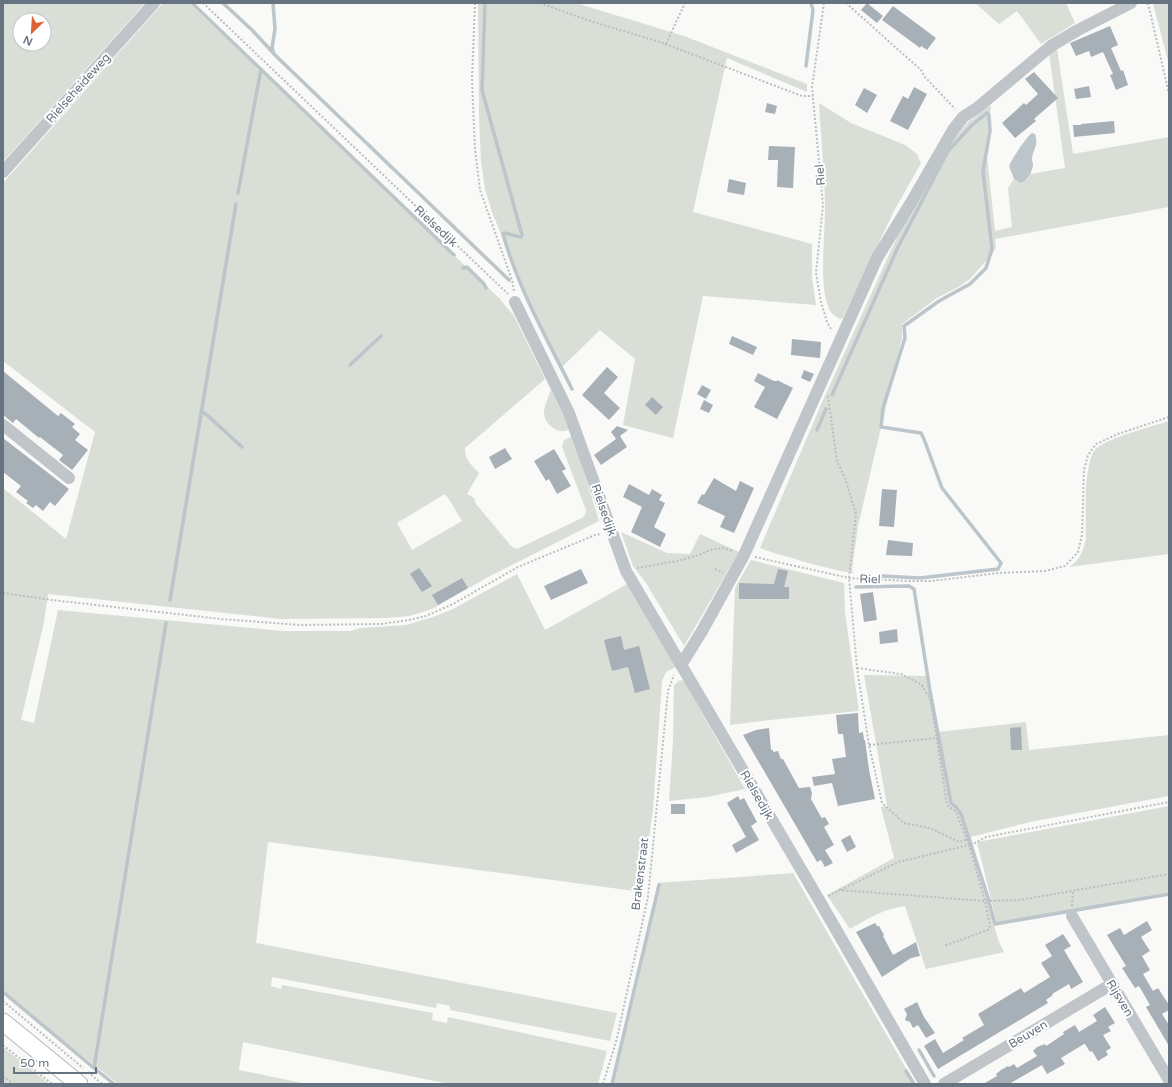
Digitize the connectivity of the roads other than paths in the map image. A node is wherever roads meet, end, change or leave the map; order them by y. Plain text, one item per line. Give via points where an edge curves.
1 (154, 3) edge
2 (1131, 3) edge
3 (3, 172) edge
4 (515, 302) road end
5 (3, 425) edge
6 (69, 478) dead end
7 (681, 665) junction
8 (1072, 913) road end
9 (1112, 984) junction
10 (3, 1022) edge
11 (1169, 1080) edge
12 (79, 1084) edge
13 (925, 1084) edge
14 (944, 1084) edge

1 - 3 street, Rielseheideweg
2 - 7 street via 1051,46 963,117 953,130 877,258 744,555
4 - 7 street, Rielsedijk via 570,413 626,571
5 - 6 street
7 - 13 street, Rielsedijk
8 - 9 street, Rijsven
9 - 11 street, Rijsven
9 - 14 street, Beuven
10 - 12 main road

